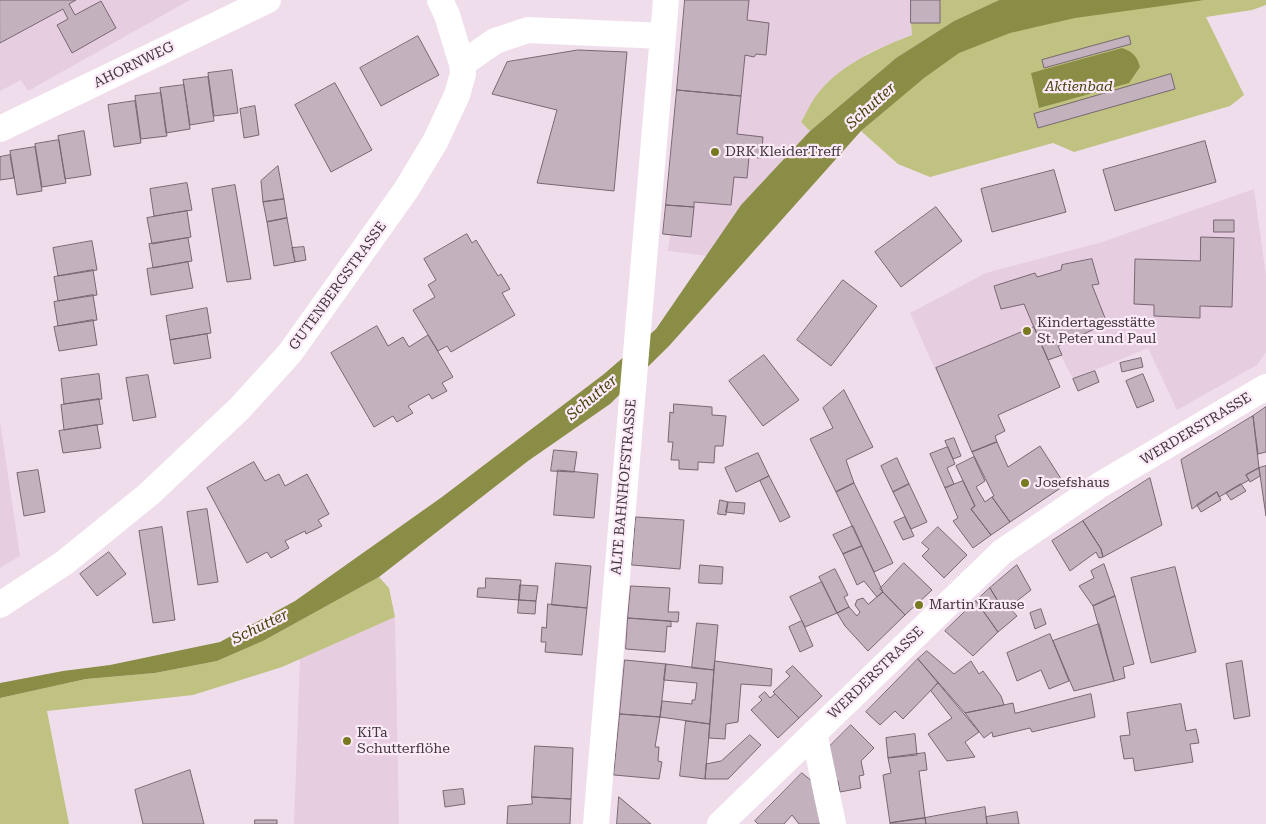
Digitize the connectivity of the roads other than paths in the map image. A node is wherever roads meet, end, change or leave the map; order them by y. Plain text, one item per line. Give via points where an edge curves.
1 (268, 0) edge
2 (440, 0) edge
3 (666, 0) edge
4 (663, 36) junction
5 (462, 64) junction
6 (0, 129) edge
7 (1266, 387) edge
8 (0, 605) edge
9 (814, 734) junction
10 (596, 824) edge
11 (720, 824) edge
12 (833, 824) edge

1 - 6 street, AHORNWEG
2 - 5 street
3 - 4 street, ALTE BAHNHOFSTRASSE
4 - 5 street via 528,30 495,42
4 - 10 street, ALTE BAHNHOFSTRASSE
5 - 8 street, GUTENBERGSTRASSE via 463,74 457,96 431,150 290,353 239,409 149,494 64,563
7 - 9 street, WERDERSTRASSE via 1100,485 1002,552
9 - 11 street, WERDERSTRASSE
9 - 12 street

